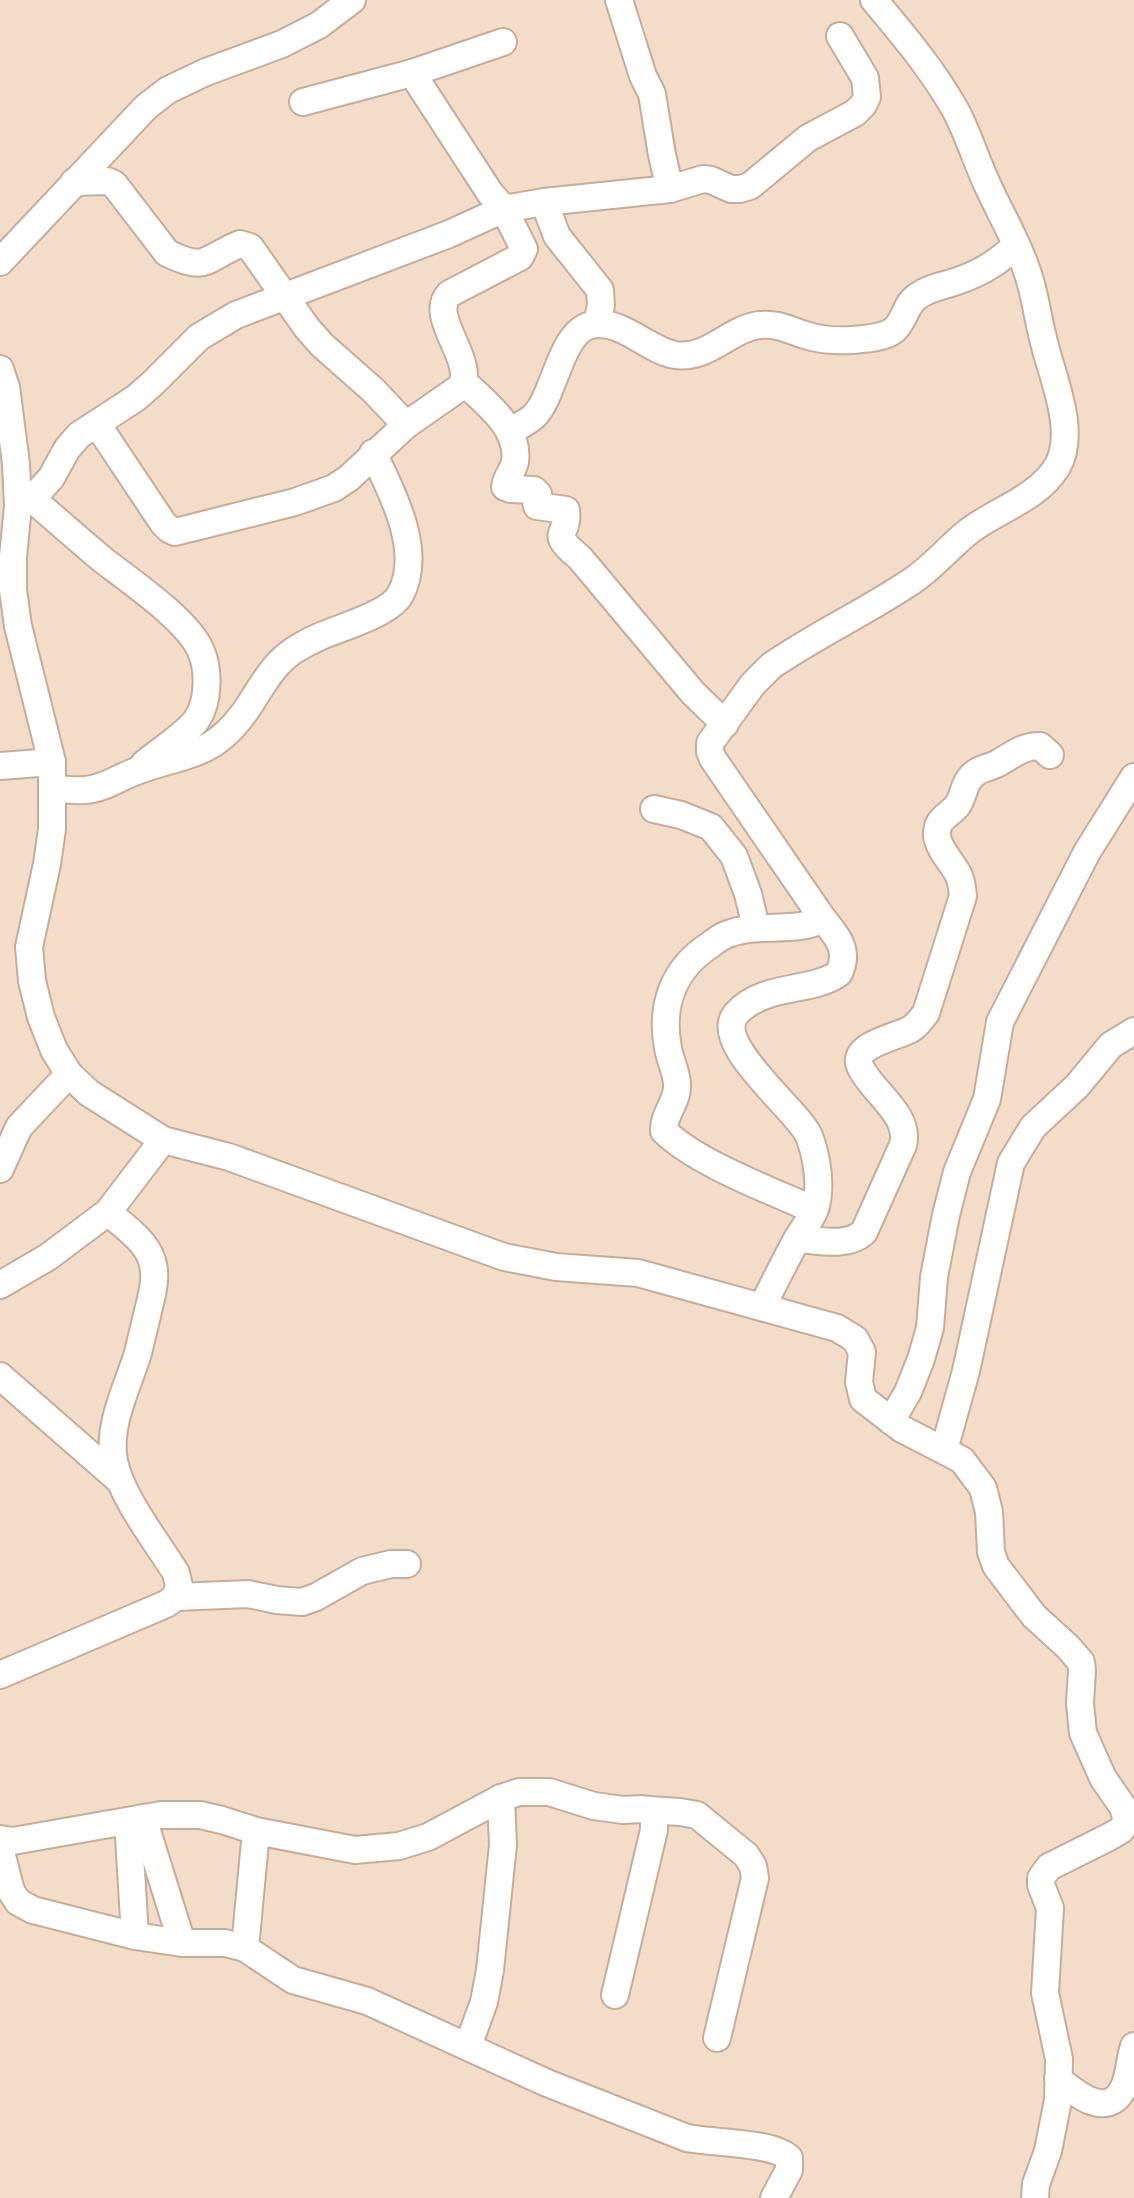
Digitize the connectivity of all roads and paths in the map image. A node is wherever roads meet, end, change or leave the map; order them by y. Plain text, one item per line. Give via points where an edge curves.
1 (352, 0) edge
2 (619, 0) edge
3 (874, 0) edge
4 (840, 36) dead end
5 (503, 42) dead end
6 (412, 74) junction
7 (303, 102) dead end
8 (74, 182) junction
9 (670, 189) junction
10 (544, 202) junction
11 (503, 209) junction
12 (1016, 245) junction
13 (0, 262) edge
14 (285, 296) junction
15 (597, 324) junction
16 (0, 369) edge
17 (464, 382) junction
18 (97, 424) junction
19 (405, 425) junction
20 (510, 431) junction
21 (373, 453) junction
22 (24, 501) junction
23 (7, 593) edge
24 (725, 724) junction
25 (1050, 754) dead end
26 (52, 762) junction
27 (0, 765) edge
28 (135, 772) junction
29 (1134, 777) edge
30 (53, 789) junction
31 (654, 809) dead end
32 (823, 919) junction
33 (756, 927) junction
34 (1134, 1031) edge
35 (69, 1074) junction
36 (163, 1140) junction
37 (0, 1169) edge
38 (814, 1210) junction
39 (108, 1212) junction
40 (797, 1239) junction
41 (3, 1280) edge
42 (762, 1307) junction
43 (0, 1376) edge
44 (891, 1421) junction
45 (944, 1450) junction
46 (119, 1480) junction
47 (407, 1564) dead end
48 (176, 1597) junction
49 (1, 1673) edge
50 (501, 1798) junction
51 (649, 1810) junction
52 (135, 1819) junction
53 (256, 1831) junction
54 (0, 1839) edge
55 (2, 1863) edge
56 (135, 1936) junction
57 (182, 1943) junction
58 (245, 1948) junction
59 (615, 1995) dead end
60 (717, 2038) dead end
61 (468, 2046) junction
62 (1134, 2046) edge
63 (1058, 2079) junction
64 (774, 2198) edge
65 (1035, 2198) edge

1 - 8 street via 319,25 282,44 168,90
2 - 9 street via 652,94
3 - 12 street via 926,63 957,114
4 - 9 street via 867,87 867,97 856,113 808,138 750,186 731,189 703,179
5 - 6 street
6 - 7 street
6 - 11 street
8 - 13 street
8 - 14 street via 114,184 167,253 180,259 198,263 240,244 250,247
9 - 10 street
10 - 11 street
10 - 15 street via 557,236 600,290
11 - 14 street
11 - 17 street via 523,254 449,294 442,305 465,371
12 - 15 street via 992,267 922,293 912,300 894,330 879,336 828,340 775,324 757,325 709,349 677,355 615,327
12 - 24 street via 1035,295 1062,408 1063,452 1058,465 1047,480 967,533 913,581 771,666 752,684
14 - 18 street via 236,315 199,337 136,398
14 - 19 street via 321,345
15 - 20 street via 575,335 538,410
16 - 22 street
17 - 19 street
17 - 20 street
18 - 21 street via 163,523 175,532 334,488
18 - 22 street via 79,436 51,478
19 - 21 street
20 - 24 street via 515,460 505,487 534,490 537,506 566,510 561,540
21 - 28 street via 406,534 408,566 400,596 388,608 290,653 213,746
22 - 23 street
22 - 28 street via 161,607 201,652 206,689 196,720
23 - 26 street
24 - 32 street via 710,743 713,759
25 - 40 street via 1031,746 972,775 958,805 941,818 939,843 960,877 962,896 926,1013 913,1027 860,1052 858,1058 862,1071 904,1130 903,1144 860,1236 847,1242
26 - 27 street
26 - 30 street
28 - 30 street via 99,788
29 - 44 street via 1087,852 1000,1022 987,1099 957,1172 946,1215 930,1328 908,1392
30 - 35 street via 47,864 29,947 41,1017
31 - 33 street via 711,827 734,856
32 - 33 street via 811,925
32 - 38 street via 841,942 839,973 759,998 744,1006 732,1025 738,1047 752,1068 808,1133 816,1161
33 - 38 street via 727,934 699,952 669,994 665,1026 677,1083 664,1130 725,1170
34 - 45 street via 1111,1045 1077,1086 1033,1126 1011,1163
35 - 36 street via 89,1093
35 - 37 street via 19,1127
36 - 39 street
36 - 42 street via 229,1157 504,1257 556,1267 638,1273
38 - 40 street
39 - 41 street via 48,1257
39 - 46 street via 139,1240 151,1258 154,1280 114,1434 113,1460
40 - 42 street
42 - 44 street via 837,1328 855,1339 862,1352 861,1395
43 - 46 street
44 - 45 street
45 - 63 street via 962,1460 983,1488 996,1566 1034,1616 1081,1662 1083,1733 1126,1815 1121,1830 1049,1867 1041,1878 1050,1908 1045,1993 1059,2059
46 - 48 street via 176,1573
47 - 48 street via 362,1571 302,1602 248,1594
48 - 49 street
50 - 51 street via 519,1792 549,1792 610,1809
50 - 53 street via 428,1837 399,1846 355,1850
50 - 61 street via 503,1845 490,1970
51 - 59 street via 654,1830
51 - 60 street via 697,1815 753,1866 755,1878
52 - 53 street via 200,1815
52 - 54 street via 13,1841
52 - 56 street
52 - 57 street
53 - 58 street
55 - 56 street via 18,1902
56 - 57 street
57 - 58 street via 225,1942
58 - 61 street via 293,1980 367,2001
61 - 64 street via 547,2083 687,2138 782,2153 789,2158 789,2169
62 - 63 street via 1117,2098 1090,2102
63 - 65 street via 1058,2100

